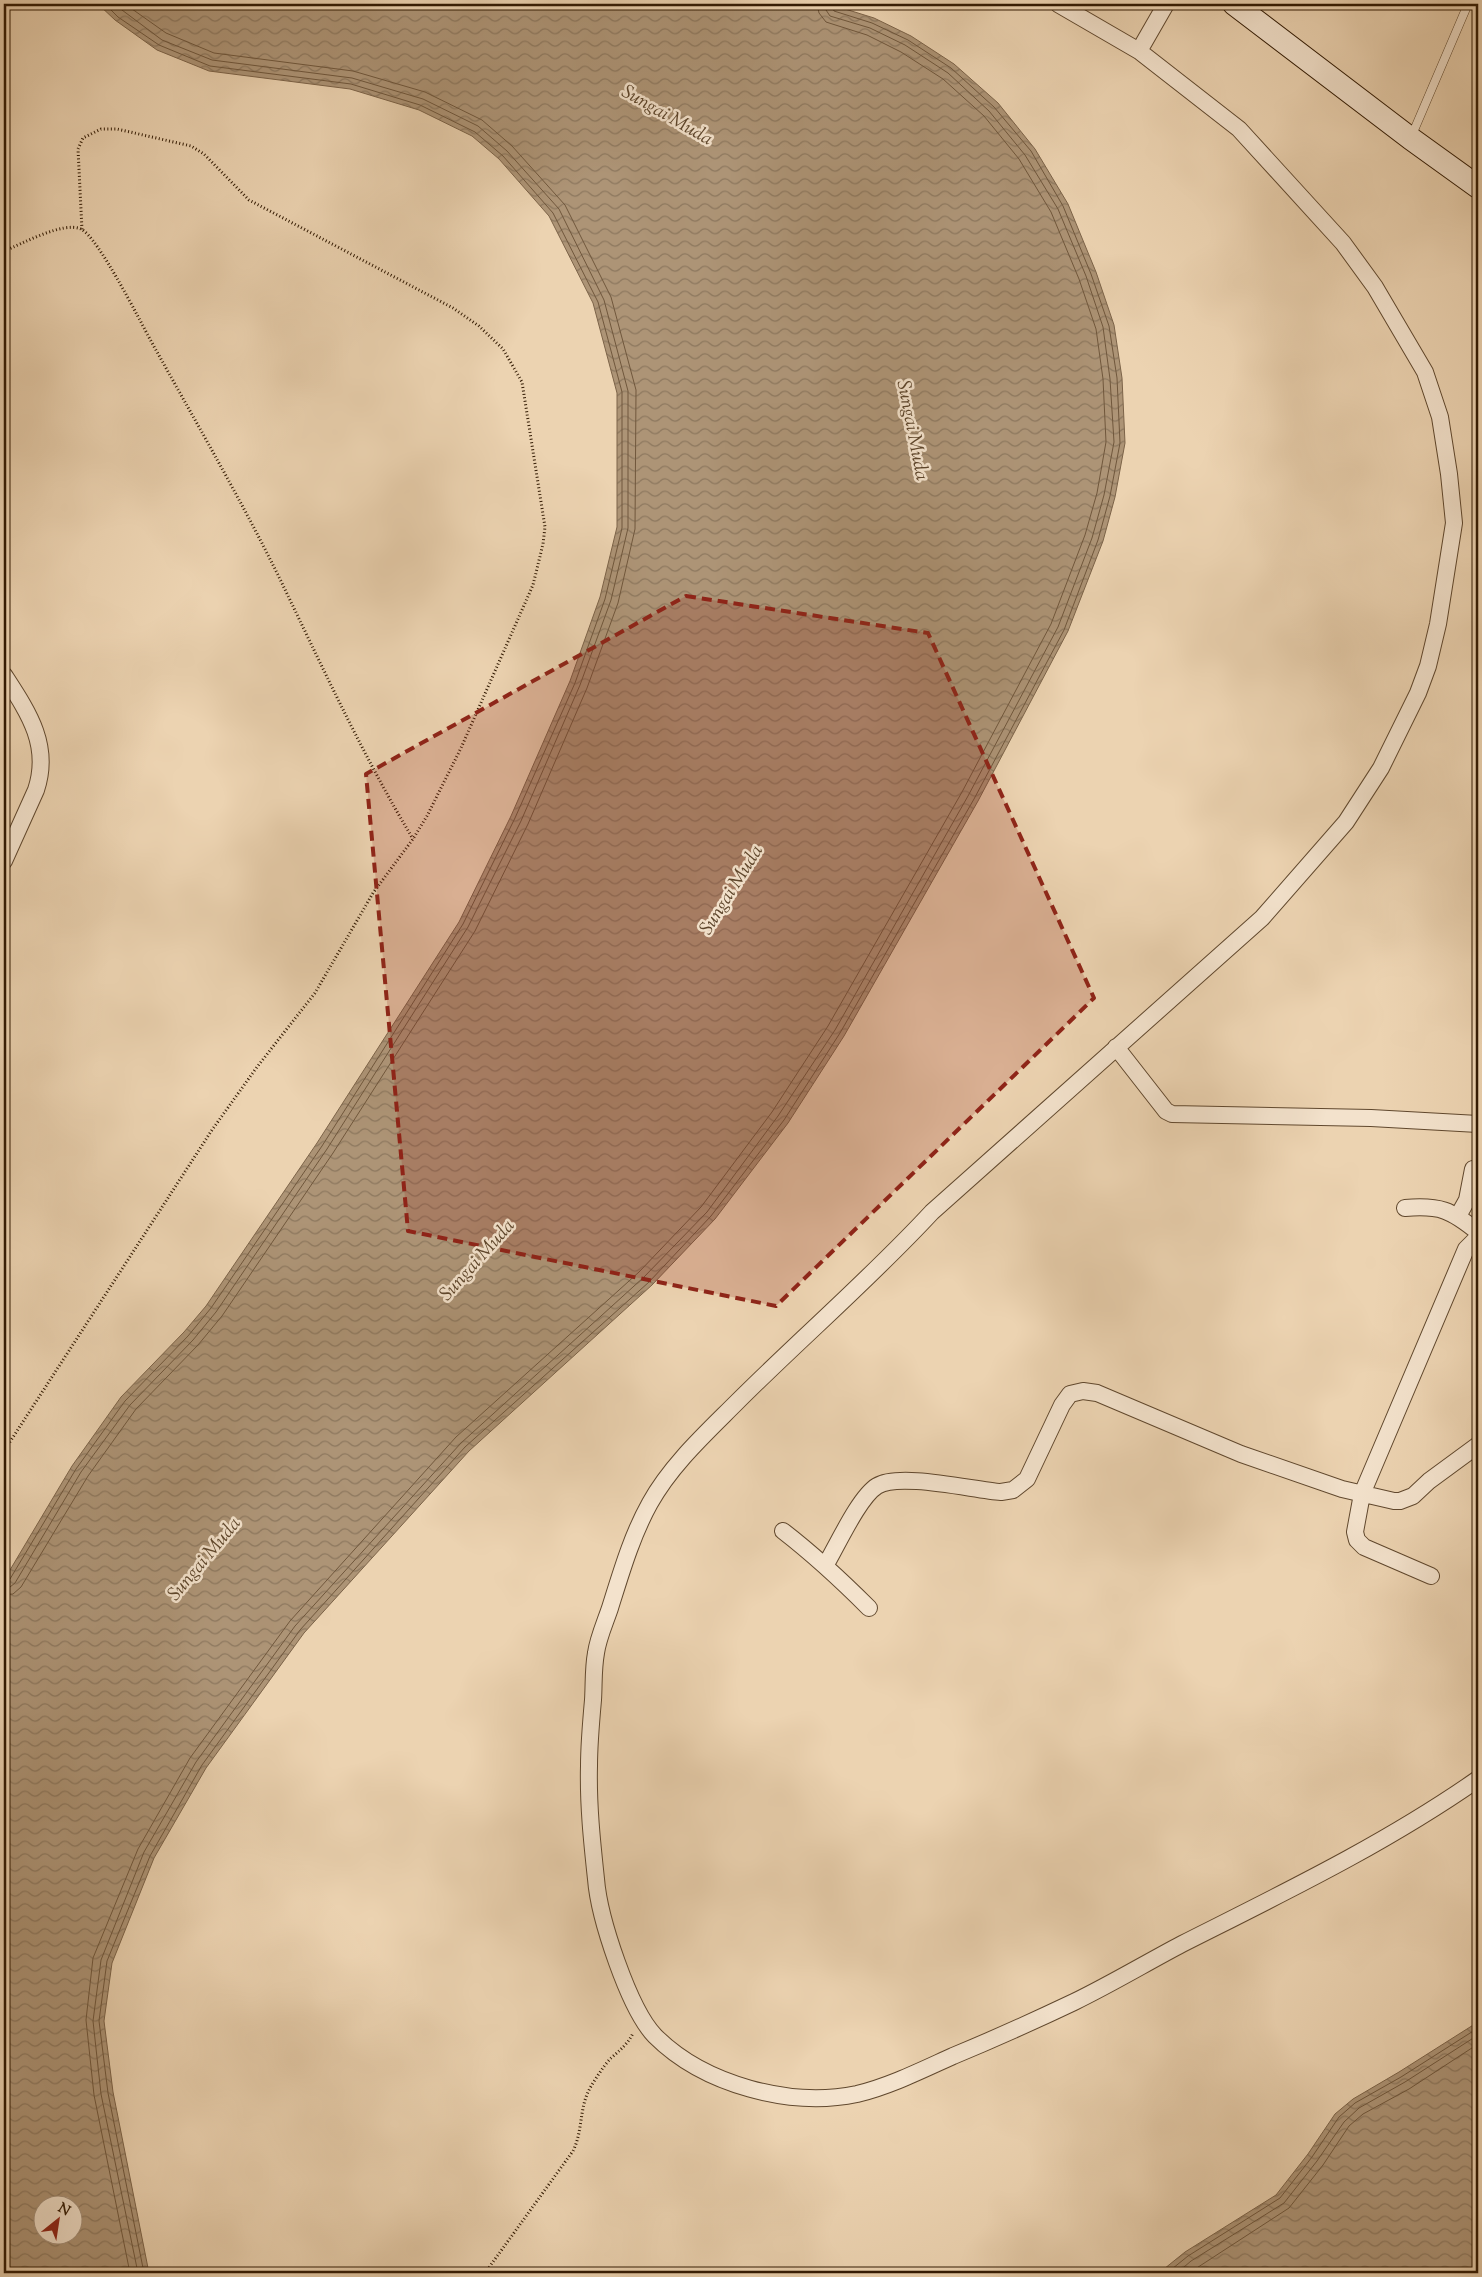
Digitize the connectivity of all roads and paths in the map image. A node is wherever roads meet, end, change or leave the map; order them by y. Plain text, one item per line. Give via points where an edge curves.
1 (1058, 4) edge
2 (1166, 4) edge
3 (1234, 4) edge
4 (1468, 4) edge
5 (1142, 47) junction
6 (1410, 138) junction
7 (1478, 187) edge
8 (82, 230) junction
9 (4, 251) edge
10 (4, 676) edge
11 (413, 839) junction
12 (4, 861) edge
13 (1116, 1047) junction
14 (1478, 1124) edge
15 (1474, 1169) dead end
16 (1405, 1208) dead end
17 (1458, 1216) junction
18 (1478, 1232) edge
19 (1478, 1237) edge
20 (1478, 1445) edge
21 (4, 1451) edge
22 (1362, 1494) junction
23 (783, 1531) dead end
24 (825, 1566) junction
25 (1431, 1576) dead end
26 (869, 1608) dead end
27 (1478, 1779) edge
28 (646, 2025) junction
29 (485, 2273) edge

1 - 5 street
2 - 5 street
3 - 6 main road
4 - 6 lane
5 - 13 street via 1239,129 1343,243 1375,287 1425,372 1440,417 1454,523 1428,666 1404,724 1356,807 1340,830 1262,918
6 - 7 main road
8 - 9 path via 60,229
8 - 11 path via 92,239 132,307 236,497 377,778
8 - 11 path via 78,149 83,138 101,129 117,130 191,146 204,154 249,200 453,308 491,336 514,366 522,382 530,423 544,517 543,544 533,585 504,652 441,790
10 - 12 street via 30,720 42,756 40,779
11 - 21 path via 373,893 315,994 212,1130
13 - 14 street via 1166,1112 1172,1114 1371,1118
13 - 28 street via 932,1212 886,1262 782,1357 676,1466 650,1502 621,1571 596,1651 588,1765 597,1894 610,1946
15 - 17 street via 1467,1200
16 - 17 street via 1428,1206
17 - 18 street
19 - 22 street via 1466,1249
20 - 22 street via 1406,1500 1394,1501
22 - 24 street via 1241,1454 1097,1392 1083,1391 1066,1398 1032,1471 1013,1490 1001,1492 900,1481 877,1485 863,1500
22 - 25 street via 1356,1522 1357,1540 1364,1547
23 - 24 street
24 - 26 street
27 - 28 street via 1353,1856 1108,1984 961,2053 862,2093 841,2097 789,2096 741,2086 691,2062 662,2042
28 - 29 path via 634,2032 590,2087 582,2106 578,2139 573,2151

